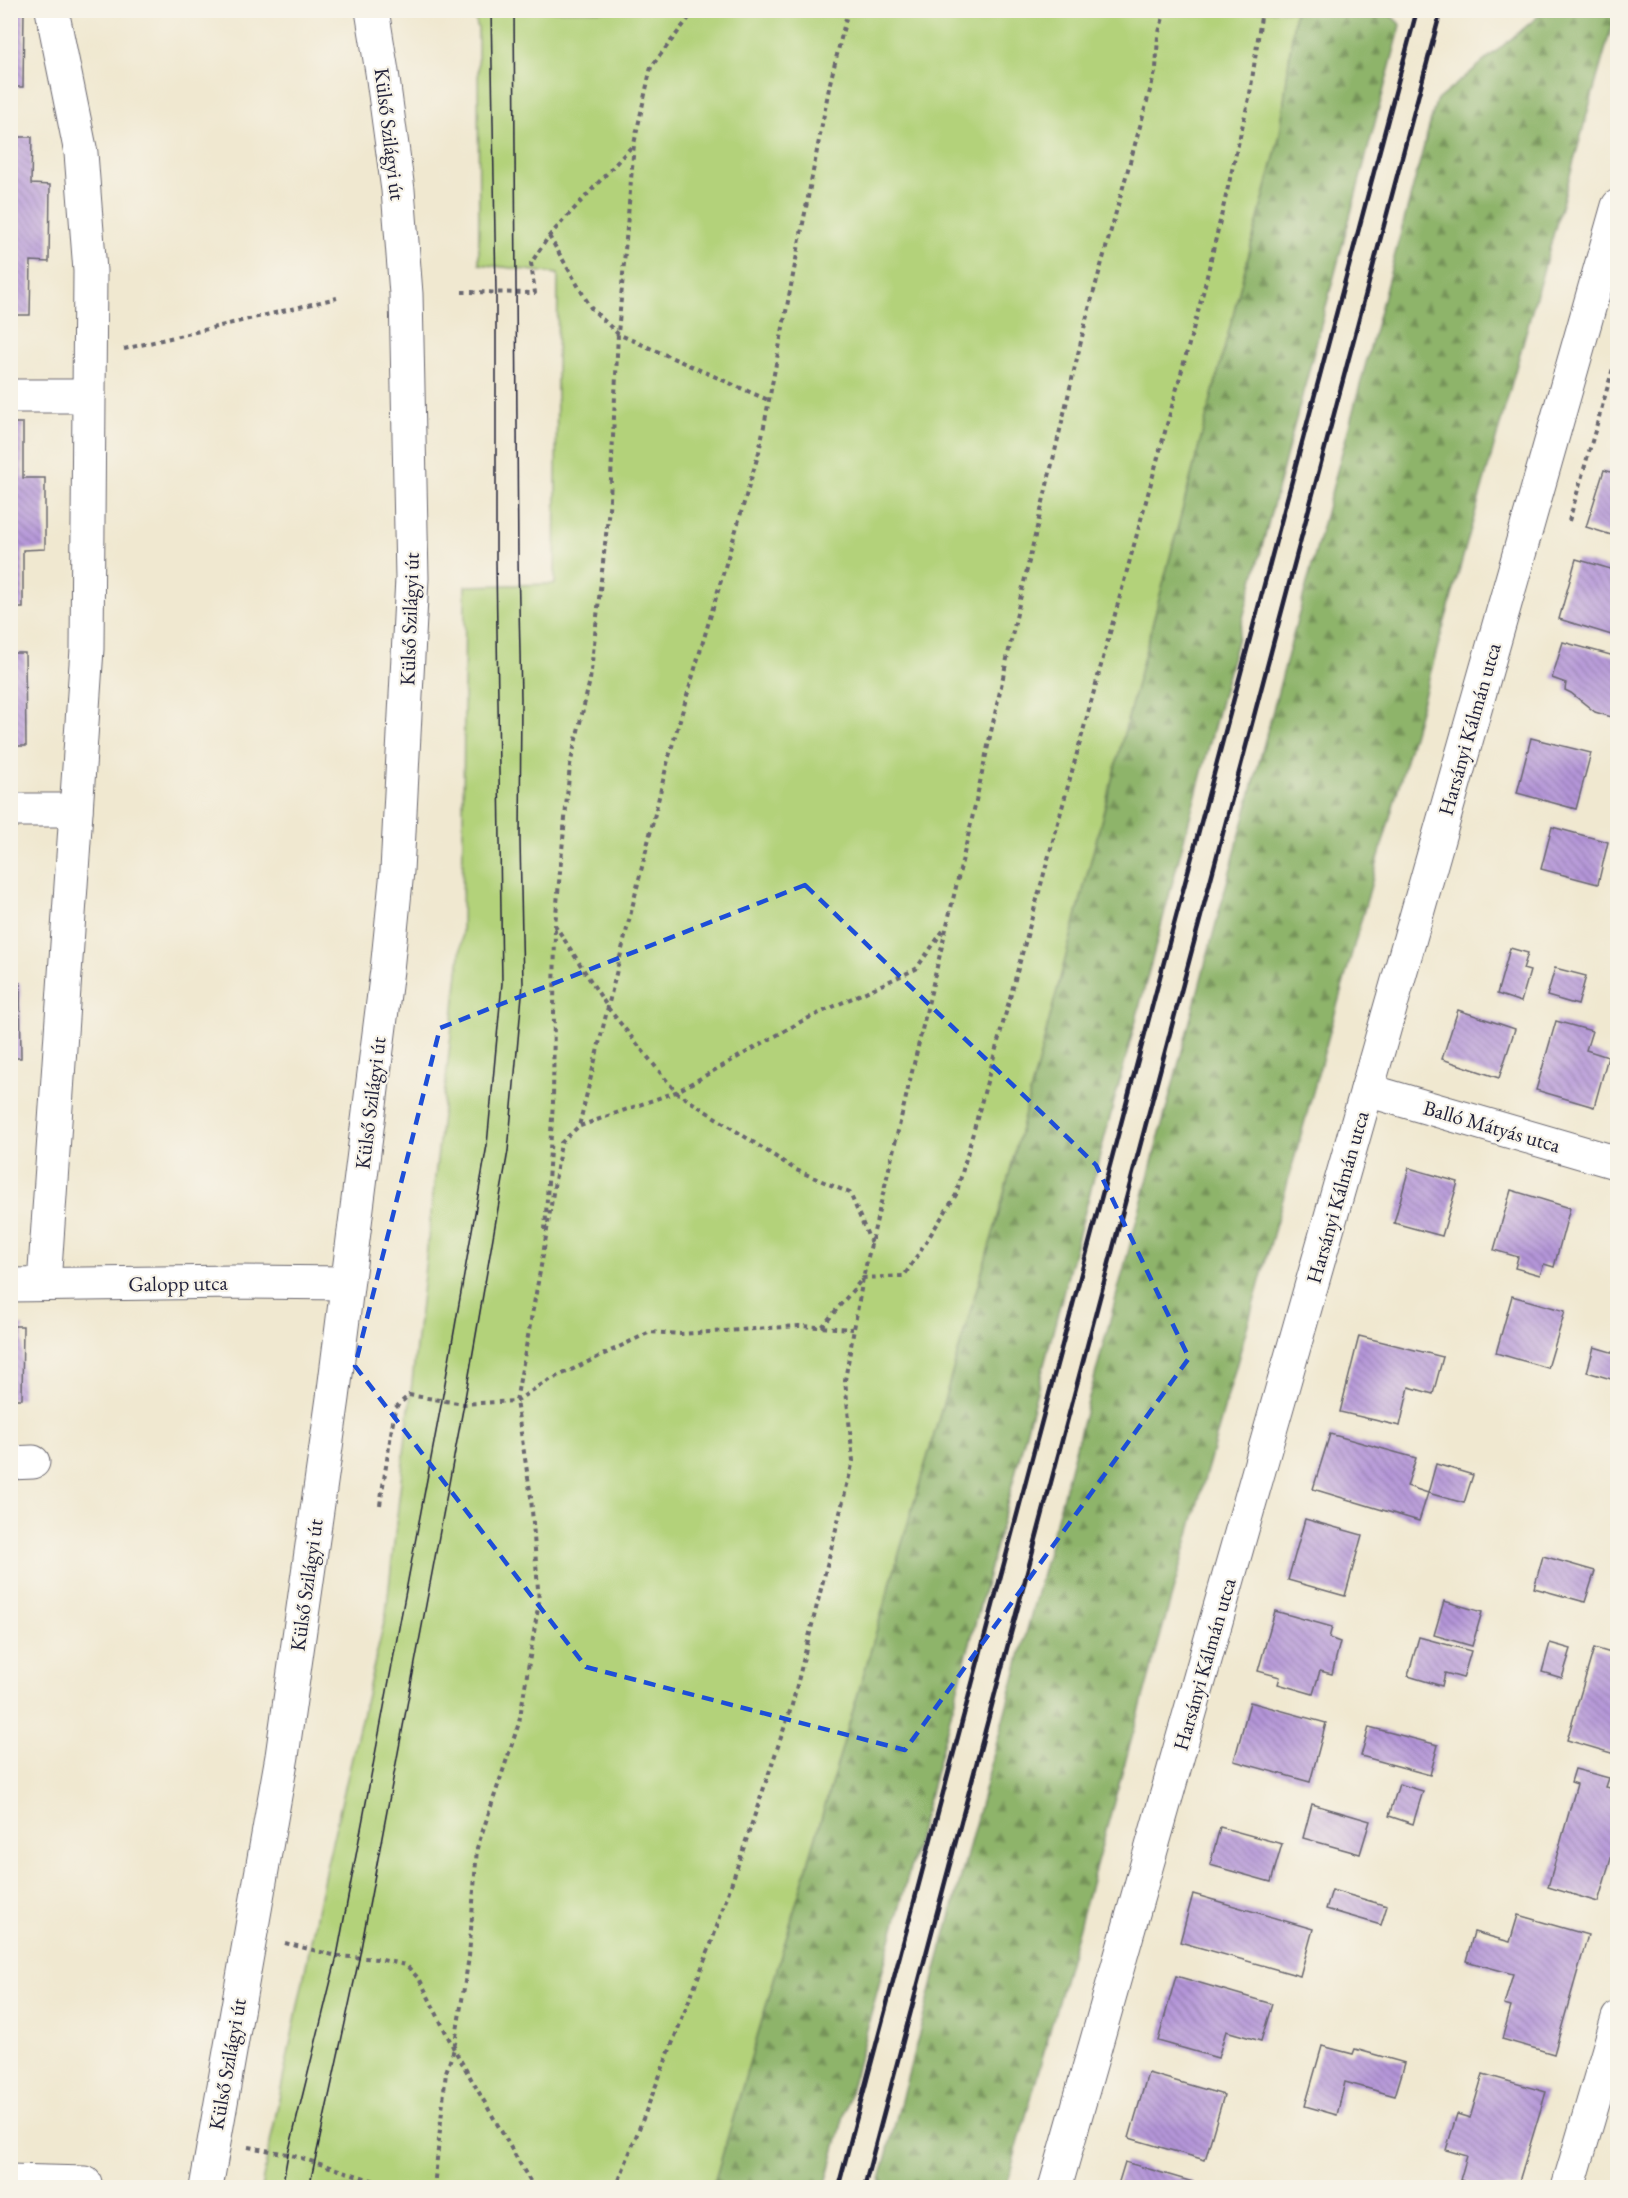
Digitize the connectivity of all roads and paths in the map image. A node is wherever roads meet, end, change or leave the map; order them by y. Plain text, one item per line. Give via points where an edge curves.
1 (52, 10) edge
2 (372, 10) edge
3 (695, 10) edge
4 (848, 10) edge
5 (1165, 10) edge
6 (1262, 10) edge
7 (634, 144) junction
8 (1617, 206) edge
9 (549, 236) junction
10 (462, 292) dead end
11 (337, 298) dead end
12 (618, 334) junction
13 (88, 357) junction
14 (10, 396) edge
15 (88, 396) junction
16 (768, 400) junction
17 (10, 810) edge
18 (76, 810) junction
19 (555, 925) junction
20 (946, 926) junction
21 (608, 1008) junction
22 (1367, 1090) junction
23 (676, 1092) junction
24 (579, 1126) junction
25 (1617, 1163) edge
26 (871, 1244) junction
27 (543, 1255) junction
28 (863, 1278) junction
29 (346, 1283) junction
30 (44, 1284) junction
31 (10, 1285) edge
32 (822, 1328) junction
33 (853, 1329) junction
34 (516, 1401) junction
35 (380, 1505) dead end
36 (250, 1934) junction
37 (1617, 2018) edge
38 (454, 2049) junction
39 (214, 2140) junction
40 (10, 2181) edge
41 (85, 2185) edge
42 (206, 2187) edge
43 (388, 2187) edge
44 (434, 2187) edge
45 (534, 2187) edge
46 (616, 2187) edge
47 (1055, 2187) edge
48 (1568, 2187) edge

1 - 13 street via 81,153 90,271
2 - 29 street, Külső Szilágyi út via 398,190 406,294 412,578 397,871
3 - 7 path via 651,67
4 - 16 path via 830,82
5 - 20 path via 1156,69 1073,374
6 - 28 path via 1251,94 1203,293 956,1195 904,1276
7 - 9 path
7 - 12 path
8 - 22 street, Harsányi Kálmán utca
9 - 10 path via 531,263 534,293
9 - 12 path via 591,308
11 - 13 path
12 - 16 path
12 - 19 path via 610,499 590,680 570,765
13 - 15 street
14 - 15 street
15 - 18 street via 87,649
16 - 21 path via 759,452 668,760
17 - 18 street
18 - 30 street
19 - 21 path
19 - 27 path via 553,1102
20 - 23 path via 916,969 802,1021
20 - 26 path
21 - 23 path
21 - 24 path
22 - 25 street, Balló Mátyás utca
22 - 47 street, Harsányi Kálmán utca
23 - 24 path
23 - 26 path via 796,1170 850,1193
24 - 27 path via 561,1143
26 - 28 path
27 - 34 path
28 - 32 path
28 - 33 path
29 - 30 street, Galopp utca
29 - 36 street, Külső Szilágyi út via 283,1745
30 - 31 street, Galopp utca
32 - 33 path
32 - 34 path via 650,1332 544,1383
33 - 46 path via 845,1380 853,1461 792,1705 711,1944
34 - 35 path via 464,1404 409,1395 395,1408
34 - 38 path via 531,1497 539,1602 519,1723 477,1848 469,1958
36 - 38 path via 337,1956 406,1965 420,1980
36 - 39 street, Külső Szilágyi út
37 - 48 street
38 - 44 path via 446,2072
38 - 45 path
39 - 42 street, Külső Szilágyi út
39 - 43 path via 288,2154
40 - 41 street

